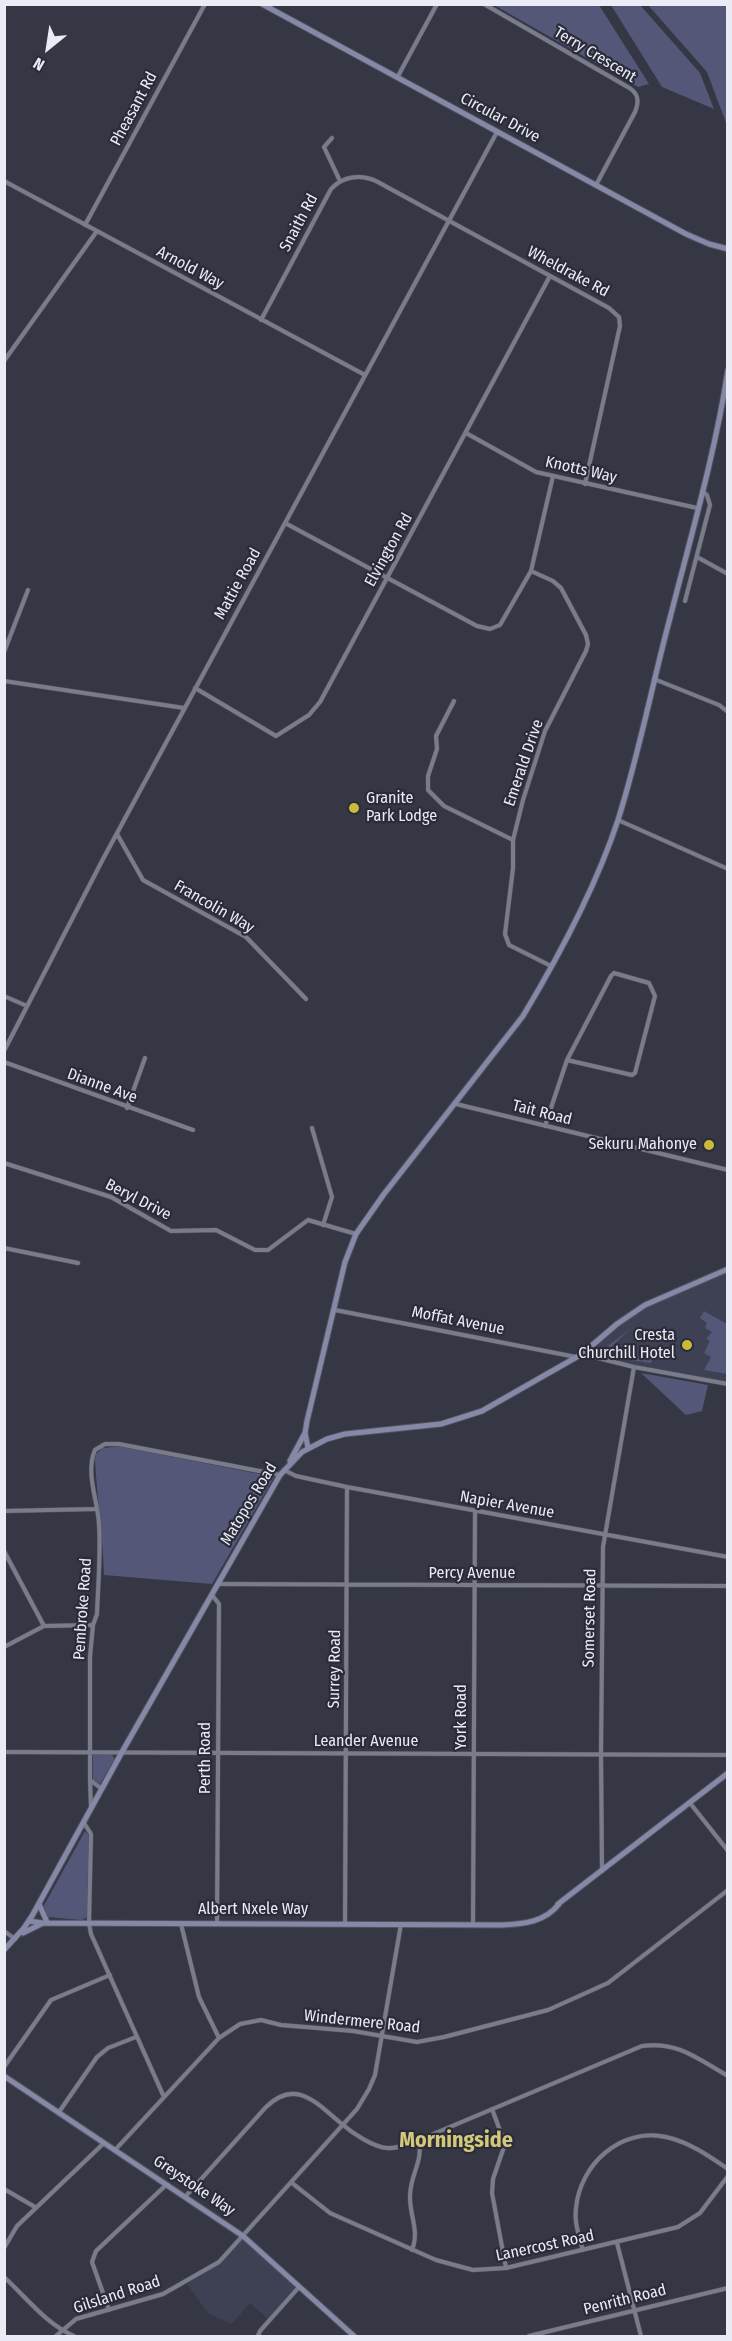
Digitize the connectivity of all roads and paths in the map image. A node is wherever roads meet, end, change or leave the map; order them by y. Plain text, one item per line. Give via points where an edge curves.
1 (205, 4) edge
2 (262, 4) edge
3 (437, 4) edge
4 (484, 4) edge
5 (397, 78) junction
6 (497, 132) junction
7 (332, 138) dead end
8 (4, 181) edge
9 (340, 181) junction
10 (596, 185) junction
11 (448, 221) junction
12 (86, 225) junction
13 (97, 231) junction
14 (728, 249) edge
15 (550, 276) junction
16 (261, 320) junction
17 (4, 360) edge
18 (728, 370) edge
19 (365, 375) junction
20 (466, 433) junction
21 (553, 476) junction
22 (585, 484) junction
23 (702, 491) junction
24 (698, 508) junction
25 (285, 523) junction
26 (698, 557) junction
27 (531, 571) junction
28 (728, 574) edge
29 (387, 577) junction
30 (28, 590) dead end
31 (685, 601) dead end
32 (4, 652) edge
33 (654, 679) junction
34 (4, 681) edge
35 (195, 688) junction
36 (454, 701) dead end
37 (184, 708) junction
38 (728, 712) edge
39 (618, 820) junction
40 (116, 833) junction
41 (513, 840) junction
42 (728, 868) edge
43 (551, 966) junction
44 (4, 996) edge
45 (306, 999) dead end
46 (27, 1006) junction
47 (4, 1051) edge
48 (145, 1058) dead end
49 (567, 1060) junction
50 (4, 1062) edge
51 (456, 1104) junction
52 (127, 1108) junction
53 (545, 1126) junction
54 (312, 1128) dead end
55 (193, 1130) dead end
56 (4, 1162) edge
57 (728, 1170) edge
58 (323, 1225) junction
59 (356, 1234) junction
60 (4, 1248) edge
61 (78, 1263) dead end
62 (728, 1269) edge
63 (335, 1310) junction
64 (579, 1355) junction
65 (634, 1367) junction
66 (728, 1384) edge
67 (305, 1433) junction
68 (308, 1448) junction
69 (290, 1462) junction
70 (282, 1472) junction
71 (347, 1487) junction
72 (95, 1509) junction
73 (4, 1511) edge
74 (475, 1511) junction
75 (606, 1535) junction
76 (4, 1551) edge
77 (728, 1557) edge
78 (217, 1584) junction
79 (348, 1586) junction
80 (602, 1586) junction
81 (728, 1586) edge
82 (474, 1587) junction
83 (211, 1595) junction
84 (93, 1625) junction
85 (44, 1626) junction
86 (4, 1647) edge
87 (4, 1752) edge
88 (90, 1752) junction
89 (122, 1752) junction
90 (218, 1753) junction
91 (601, 1753) junction
92 (346, 1754) junction
93 (474, 1754) junction
94 (728, 1755) edge
95 (728, 1773) edge
96 (90, 1780) junction
97 (102, 1789) junction
98 (690, 1803) junction
99 (91, 1810) junction
100 (84, 1823) junction
101 (728, 1851) edge
102 (602, 1872) junction
103 (728, 1890) edge
104 (39, 1904) junction
105 (31, 1918) junction
106 (47, 1923) junction
107 (89, 1923) junction
108 (218, 1923) junction
109 (345, 1923) junction
110 (401, 1923) junction
111 (181, 1924) junction
112 (475, 1924) junction
113 (4, 1931) edge
114 (17, 1937) junction
115 (4, 1950) edge
116 (110, 1975) junction
117 (381, 2036) junction
118 (136, 2037) junction
119 (219, 2038) junction
120 (4, 2067) edge
121 (4, 2076) edge
122 (728, 2076) edge
123 (164, 2097) junction
124 (492, 2109) junction
125 (58, 2112) junction
126 (343, 2126) junction
127 (418, 2140) junction
128 (105, 2143) junction
129 (116, 2150) junction
130 (728, 2169) edge
131 (728, 2176) edge
132 (292, 2183) junction
133 (166, 2185) junction
134 (4, 2188) edge
135 (185, 2197) junction
136 (35, 2207) junction
137 (243, 2236) junction
138 (617, 2243) junction
139 (4, 2248) edge
140 (411, 2250) junction
141 (583, 2250) junction
142 (506, 2268) junction
143 (4, 2277) edge
144 (299, 2287) junction
145 (728, 2288) edge
146 (109, 2310) junction
147 (635, 2311) junction
148 (62, 2331) junction
149 (56, 2337) edge
150 (74, 2337) edge
151 (258, 2337) edge
152 (354, 2337) edge
153 (528, 2337) edge
154 (640, 2337) edge

1 - 12 street, Pheasant Rd
2 - 5 street, Circular Drive
3 - 5 street
4 - 10 street, Terry Crescent via 637,96 635,112
5 - 6 street, Circular Drive
6 - 10 street, Circular Drive
6 - 11 street, Mattie Road
7 - 9 street via 324,147
8 - 12 street, Arnold Way
9 - 11 street via 369,178
9 - 16 street, Snaith Rd via 331,189
10 - 14 street, Circular Drive via 698,240
11 - 15 street, Wheldrake Rd
11 - 19 street, Mattie Road
12 - 13 street, Arnold Way
13 - 16 street, Arnold Way
13 - 17 street
15 - 20 street, Elvington Rd
15 - 22 street, Wheldrake Rd via 609,308 619,319
16 - 19 street, Arnold Way
18 - 23 street
19 - 25 street, Mattie Road
20 - 21 street, Knotts Way via 522,465
20 - 29 street, Elvington Rd
21 - 22 street, Knotts Way
21 - 27 street
22 - 24 street, Knotts Way
23 - 24 street
23 - 26 street via 710,505
24 - 33 street
25 - 29 street
25 - 35 street, Mattie Road
26 - 28 street
26 - 31 street
27 - 29 street via 503,621 490,629 477,626
27 - 41 street, Emerald Drive via 561,588 588,644 545,731
29 - 35 street, Elvington Rd via 320,702 309,715 276,736
30 - 32 street
33 - 38 street via 720,705
33 - 39 street
34 - 37 street
35 - 37 street, Mattie Road
36 - 41 street via 436,736 428,790 444,806
37 - 40 street, Mattie Road
39 - 42 street
39 - 43 street
40 - 45 street, Francolin Way via 143,880 246,937
40 - 46 street, Mattie Road
41 - 43 street, Emerald Drive via 506,940
43 - 51 street via 523,1016
44 - 46 street
46 - 47 street, Mattie Road
48 - 52 street
49 - 49 street via 614,973 649,983 655,996 632,1076
49 - 53 street
50 - 52 street, Dianne Ave
51 - 53 street, Tait Road
51 - 59 street
52 - 55 street, Dianne Ave
53 - 57 street, Tait Road
54 - 58 street via 332,1197
56 - 58 street, Beryl Drive via 111,1197 171,1231 216,1230 255,1250 268,1250 308,1220
58 - 59 street, Beryl Drive
59 - 63 street via 345,1262
60 - 61 street
62 - 64 street, Matopos Road via 645,1305
63 - 64 street, Moffat Avenue
63 - 67 street
64 - 65 street, Moffat Avenue
64 - 68 street, Matopos Road via 482,1411 458,1420 345,1434
65 - 66 street, Moffat Avenue
65 - 75 street, Somerset Road
67 - 68 street
67 - 69 street
68 - 69 street, Matopos Road
69 - 70 street, Matopos Road
70 - 71 street, Napier Avenue
70 - 72 street, Pembroke Road via 105,1444 93,1454
70 - 78 street, Matopos Road
71 - 74 street, Napier Avenue
71 - 79 street, Surrey Road
72 - 73 street
72 - 84 street, Pembroke Road via 99,1524 98,1603
74 - 75 street, Napier Avenue
74 - 82 street, York Road
75 - 77 street, Napier Avenue
75 - 80 street, Somerset Road
76 - 85 street
78 - 79 street, Percy Avenue
78 - 83 street, Matopos Road
79 - 82 street, Percy Avenue
79 - 92 street, Surrey Road
80 - 81 street, Percy Avenue
80 - 82 street, Percy Avenue
80 - 91 street, Somerset Road
82 - 93 street, York Road
83 - 89 street, Matopos Road
83 - 90 street, Perth Road via 219,1604
84 - 85 street
84 - 88 street, Pembroke Road
85 - 86 street
87 - 88 street, Leander Avenue
88 - 89 street, Leander Avenue
88 - 96 street, Pembroke Road
89 - 90 street, Leander Avenue
89 - 97 street, Matopos Road
90 - 92 street, Leander Avenue
90 - 108 street, Perth Road
91 - 93 street, Leander Avenue
91 - 94 street, Leander Avenue
91 - 102 street, Somerset Road
92 - 93 street, Leander Avenue
92 - 109 street, Surrey Road
93 - 112 street, York Road
95 - 98 street, Albert Nxele Way
96 - 97 street
96 - 99 street, Pembroke Road
97 - 99 street, Matopos Road
98 - 101 street
98 - 102 street, Albert Nxele Way
99 - 100 street, Matopos Road
100 - 104 street, Matopos Road
100 - 107 street via 91,1834
102 - 112 street, Albert Nxele Way via 537,1920
103 - 117 street, Windermere Road via 608,1983 557,2007 431,2040
104 - 105 street, Matopos Road
104 - 106 street
105 - 106 street
105 - 114 street, Matopos Road
106 - 107 street, Albert Nxele Way
106 - 114 street
107 - 111 street, Albert Nxele Way
107 - 116 street
108 - 109 street, Albert Nxele Way
108 - 111 street, Albert Nxele Way
109 - 110 street, Albert Nxele Way
110 - 112 street, Albert Nxele Way
110 - 117 street, Gilsland Road
111 - 119 street via 199,1997
113 - 114 street
114 - 115 street, Matopos Road
116 - 118 street
116 - 120 street via 51,2000
117 - 119 street, Windermere Road via 261,2020 240,2024
117 - 126 street, Gilsland Road via 375,2075
118 - 123 street
118 - 125 street via 97,2057
119 - 123 street, Windermere Road
121 - 125 street, Greystoke Way
122 - 124 street via 682,2049 648,2045
123 - 129 street, Windermere Road
124 - 127 street
124 - 142 street via 505,2144 492,2193
125 - 128 street, Greystoke Way
126 - 127 street via 382,2147 400,2147
126 - 132 street, Gilsland Road
126 - 135 street via 324,2107 304,2095 277,2098
127 - 140 street via 421,2158 410,2197 416,2229
128 - 129 street, Greystoke Way
128 - 136 street
129 - 133 street, Greystoke Way
130 - 141 street via 692,2146 664,2136 636,2138 613,2146 593,2164 579,2192 576,2220
131 - 138 street, Lanercost Road via 694,2218 678,2227
132 - 137 street, Gilsland Road
132 - 140 street, Lanercost Road via 330,2213
133 - 135 street, Greystoke Way
133 - 146 street via 96,2251 92,2262
134 - 136 street
135 - 137 street, Greystoke Way
136 - 139 street
137 - 144 street, Greystoke Way
137 - 146 street, Gilsland Road via 219,2262 163,2294
138 - 141 street, Lanercost Road
138 - 147 street
140 - 142 street, Lanercost Road via 473,2270
141 - 142 street, Lanercost Road
143 - 148 street
144 - 151 street
144 - 152 street, Greystoke Way
145 - 147 street, Penrith Road
146 - 148 street, Gilsland Road via 76,2319
147 - 153 street, Penrith Road
147 - 154 street
148 - 149 street, Gilsland Road
148 - 150 street

